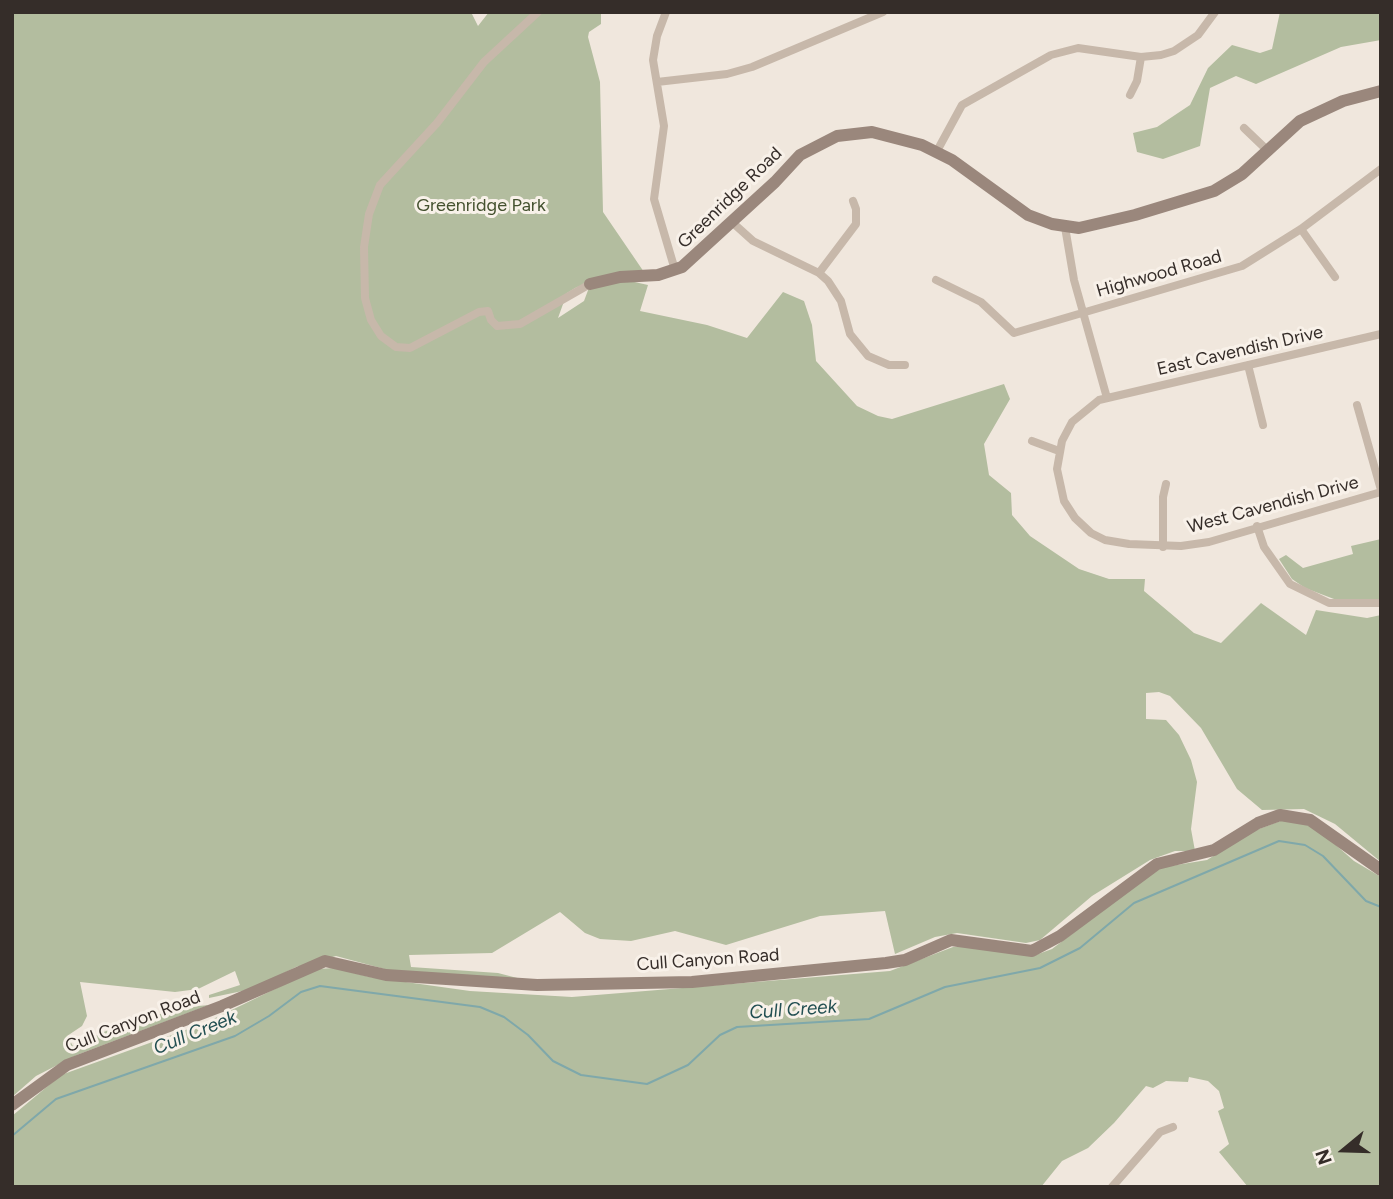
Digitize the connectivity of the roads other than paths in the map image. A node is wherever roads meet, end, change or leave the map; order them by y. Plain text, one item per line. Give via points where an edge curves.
1 (538, 12) edge
2 (666, 12) edge
3 (883, 12) edge
4 (1215, 12) edge
5 (1141, 57) junction
6 (657, 82) junction
7 (1381, 91) edge
8 (1130, 95) dead end
9 (1244, 128) dead end
10 (1267, 150) junction
11 (937, 151) junction
12 (1381, 169) edge
13 (853, 201) dead end
14 (733, 222) junction
15 (1065, 227) junction
16 (1301, 229) junction
17 (675, 270) junction
18 (819, 273) junction
19 (1335, 276) dead end
20 (936, 279) dead end
21 (590, 284) joint
22 (1083, 313) junction
23 (1381, 334) edge
24 (905, 365) dead end
25 (1248, 365) junction
26 (1107, 398) junction
27 (1357, 405) dead end
28 (1263, 425) dead end
29 (1032, 441) dead end
30 (1059, 451) junction
31 (1166, 484) dead end
32 (1381, 491) edge
33 (1257, 526) junction
34 (1163, 547) junction
35 (1381, 603) edge
36 (1381, 870) edge
37 (12, 1105) edge
38 (1173, 1127) dead end
39 (1112, 1187) edge

1 - 21 street, Greenridge Road via 484,62 380,185 364,247 365,298 381,336 396,347 410,348 479,312 488,312 497,326 520,324
2 - 6 street via 654,48
3 - 6 street via 752,67
4 - 5 street via 1187,45
5 - 8 street
5 - 11 street via 1089,49 1051,55 962,105
6 - 17 street via 664,126 654,200
7 - 10 street, Greenridge Road via 1311,115
9 - 10 street
10 - 15 street, Greenridge Road via 1242,174 1204,195 1093,226
11 - 14 street, Greenridge Road via 872,132 830,138 800,155
11 - 15 street, Greenridge Road via 1028,215
12 - 16 street, Highwood Road
13 - 18 street via 856,224
14 - 17 street, Greenridge Road
14 - 18 street via 753,241
15 - 22 street
16 - 19 street
16 - 22 street, Highwood Road via 1261,256 1221,274
17 - 21 street, Greenridge Road
18 - 24 street via 836,291 850,334 863,351 889,365
20 - 22 street, Highwood Road via 981,302 1014,332
22 - 26 street
23 - 25 street, East Cavendish Drive
25 - 26 street, East Cavendish Drive
25 - 28 street
26 - 30 street, West Cavendish Drive via 1080,413
27 - 32 street
29 - 30 street
30 - 34 street, West Cavendish Drive via 1060,489 1069,510 1085,528 1114,543
31 - 34 street
32 - 33 street, West Cavendish Drive
33 - 34 street, West Cavendish Drive via 1209,542
33 - 35 street via 1264,547 1290,584 1329,603
36 - 37 street, Cull Canyon Road via 1310,820 1280,815 1258,822 1214,850 1157,864 1060,936 1032,951 951,940 886,964 692,982 537,985 386,975 325,961 67,1065
38 - 39 street via 1160,1132

